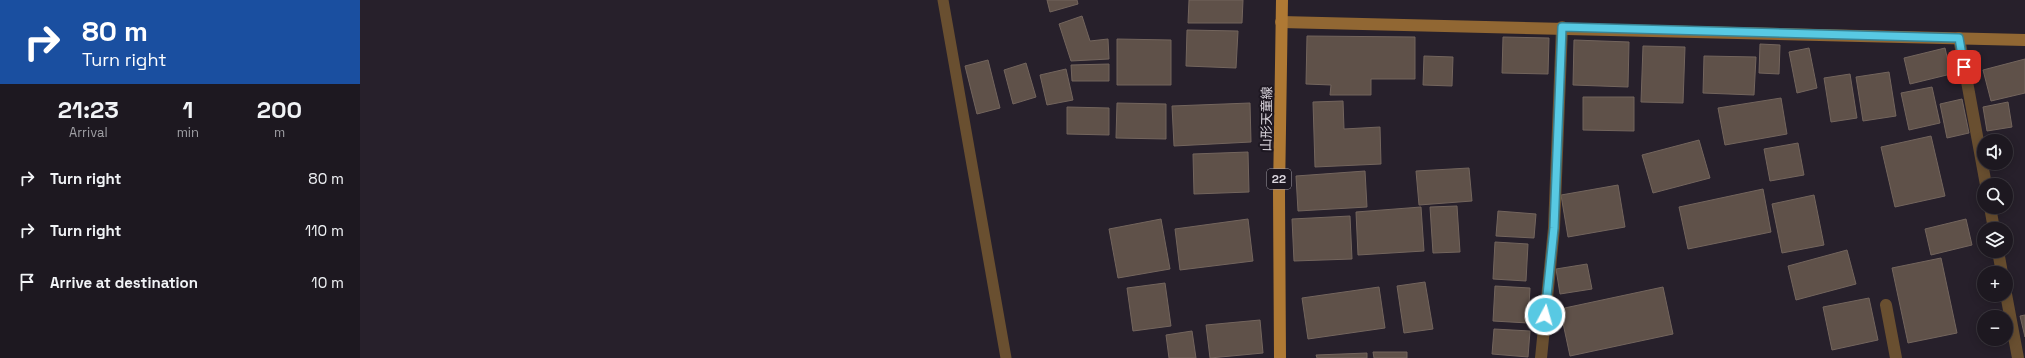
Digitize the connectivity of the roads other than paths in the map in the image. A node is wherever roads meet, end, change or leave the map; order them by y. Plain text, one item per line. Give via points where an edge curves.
1 (943, 0) edge
2 (1282, 0) edge
3 (1281, 22) junction
4 (1562, 27) junction
5 (1959, 38) junction
6 (2025, 40) edge
7 (1985, 178) edge
8 (2008, 302) edge
9 (1886, 305) dead end
10 (1006, 358) edge
11 (1280, 358) edge
12 (1541, 358) edge
13 (1896, 358) edge
14 (2018, 358) edge

1 - 10 lane
2 - 3 main road, 山形天童線 / 22
3 - 4 street
3 - 11 main road, 山形天童線 / 22
4 - 5 street
4 - 12 street via 1554,228
5 - 6 street
5 - 7 street
8 - 14 street
9 - 13 street

